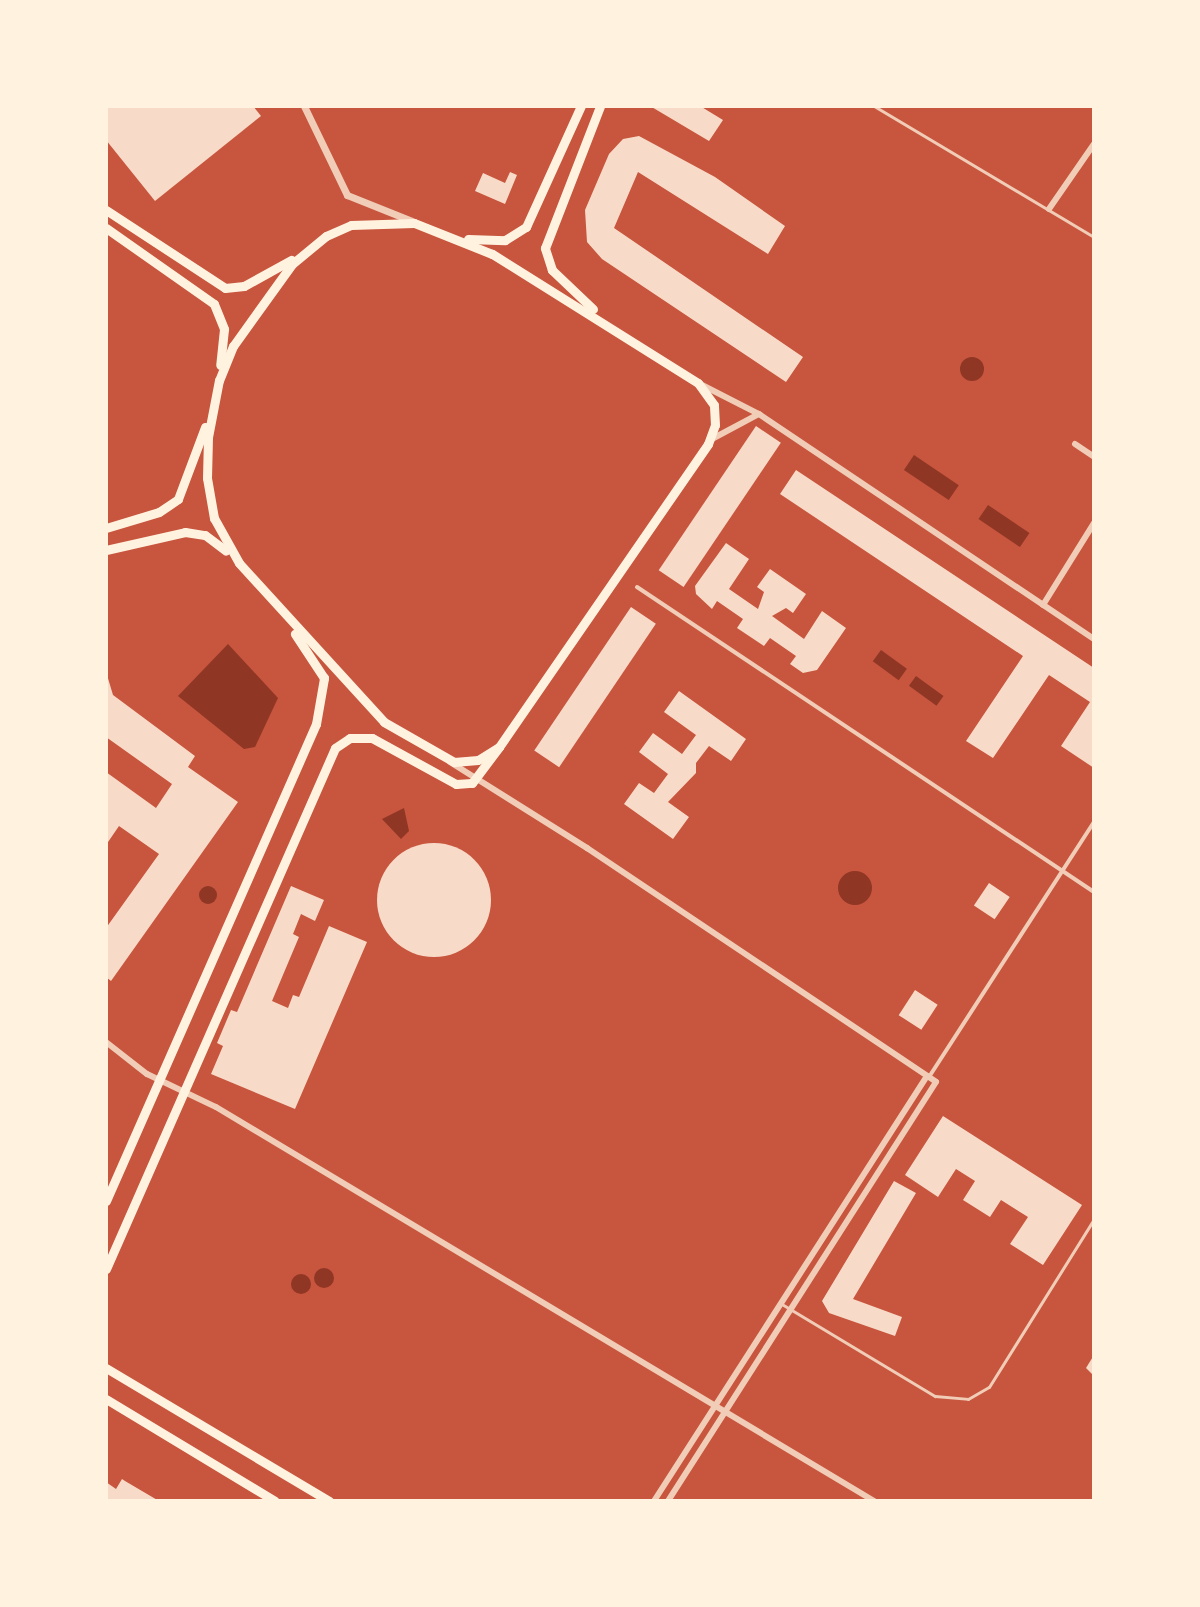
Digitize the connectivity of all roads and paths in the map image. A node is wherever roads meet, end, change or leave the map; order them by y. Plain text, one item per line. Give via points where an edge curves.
1 (304, 106) edge
2 (581, 106) edge
3 (600, 106) edge
4 (874, 106) edge
5 (1094, 144) edge
6 (1049, 209) junction
7 (106, 210) edge
8 (430, 227) junction
9 (106, 228) edge
10 (1094, 237) edge
11 (461, 238) junction
12 (304, 252) junction
13 (620, 331) junction
14 (698, 383) junction
15 (217, 384) junction
16 (759, 414) junction
17 (709, 440) junction
18 (1075, 444) dead end
19 (1094, 457) edge
20 (1094, 523) edge
21 (106, 528) edge
22 (106, 550) edge
23 (239, 563) junction
24 (637, 587) dead end
25 (262, 589) junction
26 (1043, 605) junction
27 (1094, 639) edge
28 (499, 747) junction
29 (439, 756) junction
30 (477, 778) junction
31 (1094, 822) edge
32 (1062, 871) junction
33 (1094, 892) edge
34 (106, 1042) edge
35 (928, 1077) junction
36 (159, 1080) junction
37 (184, 1092) junction
38 (106, 1201) edge
39 (1093, 1222) edge
40 (106, 1269) edge
41 (780, 1303) junction
42 (790, 1309) junction
43 (106, 1368) edge
44 (106, 1399) edge
45 (714, 1405) junction
46 (725, 1411) junction
47 (275, 1501) edge
48 (329, 1501) edge
49 (654, 1501) edge
50 (668, 1501) edge
51 (874, 1501) edge

1 - 8 street via 347,195
2 - 11 main road via 526,227 501,241
3 - 13 main road via 555,209 545,253 560,280
4 - 6 lane
5 - 6 street
6 - 10 lane
7 - 12 main road via 225,288 244,286
8 - 11 main road
8 - 12 main road via 369,221 326,236
9 - 15 main road via 214,304 224,329
11 - 13 main road
12 - 15 main road via 252,313
13 - 14 main road
14 - 16 street
14 - 17 main road via 716,413
15 - 21 main road via 180,496 159,512
15 - 23 main road via 207,488 217,528
16 - 17 street
16 - 26 street
17 - 28 main road
18 - 19 street
20 - 26 street
22 - 23 main road via 193,532 208,536
23 - 25 main road
24 - 32 street
25 - 29 main road via 377,717
25 - 36 main road via 320,668 322,707
26 - 27 street
28 - 29 main road via 467,763
28 - 30 main road
29 - 30 street
30 - 35 street
30 - 37 main road via 468,785 455,784 369,737 350,738 337,746 246,940
31 - 32 street
32 - 33 street
32 - 35 street
34 - 36 street
35 - 41 street
35 - 42 street via 936,1082
36 - 37 street
36 - 38 main road
37 - 40 main road
37 - 45 street
39 - 42 lane via 989,1387 962,1401 927,1392
41 - 42 lane
41 - 45 street
42 - 46 street
43 - 48 main road
44 - 47 main road
45 - 46 street
45 - 49 street
46 - 50 street
46 - 51 street

